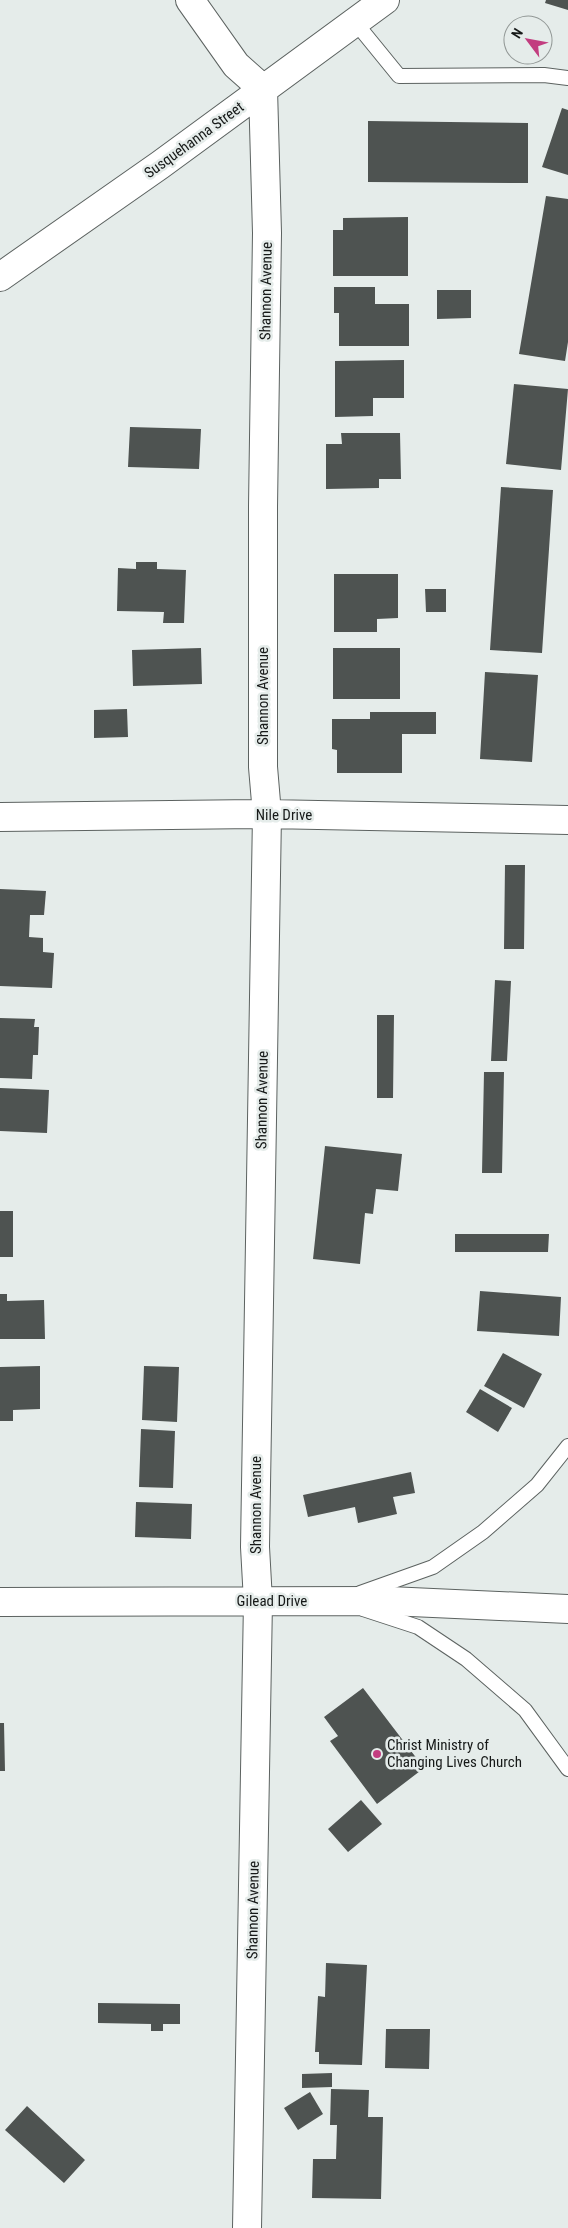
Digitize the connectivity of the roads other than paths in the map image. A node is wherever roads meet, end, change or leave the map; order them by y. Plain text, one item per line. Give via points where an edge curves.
1 (190, 0) edge
2 (385, 0) edge
3 (355, 22) junction
4 (568, 78) edge
5 (264, 88) junction
6 (0, 277) edge
7 (267, 814) junction
8 (0, 817) edge
9 (568, 820) edge
10 (568, 1446) edge
11 (258, 1601) junction
12 (338, 1601) junction
13 (0, 1602) edge
14 (556, 1609) edge
15 (568, 1769) edge
16 (247, 2228) edge

1 - 5 street via 236,64
2 - 3 street, Susquehanna Street
3 - 4 lane via 399,76 544,75
3 - 5 street, Susquehanna Street
5 - 6 street, Susquehanna Street
5 - 7 street, Shannon Avenue via 267,233 263,766
7 - 8 street, Nile Drive
7 - 9 street, Nile Drive
7 - 11 street, Shannon Avenue via 255,1547
10 - 12 lane via 537,1484 482,1532 433,1567
11 - 12 street, Gilead Drive
11 - 13 street, Gilead Drive
11 - 16 street, Shannon Avenue
12 - 14 street, Gilead Drive
12 - 15 lane via 418,1628 466,1660 525,1710

